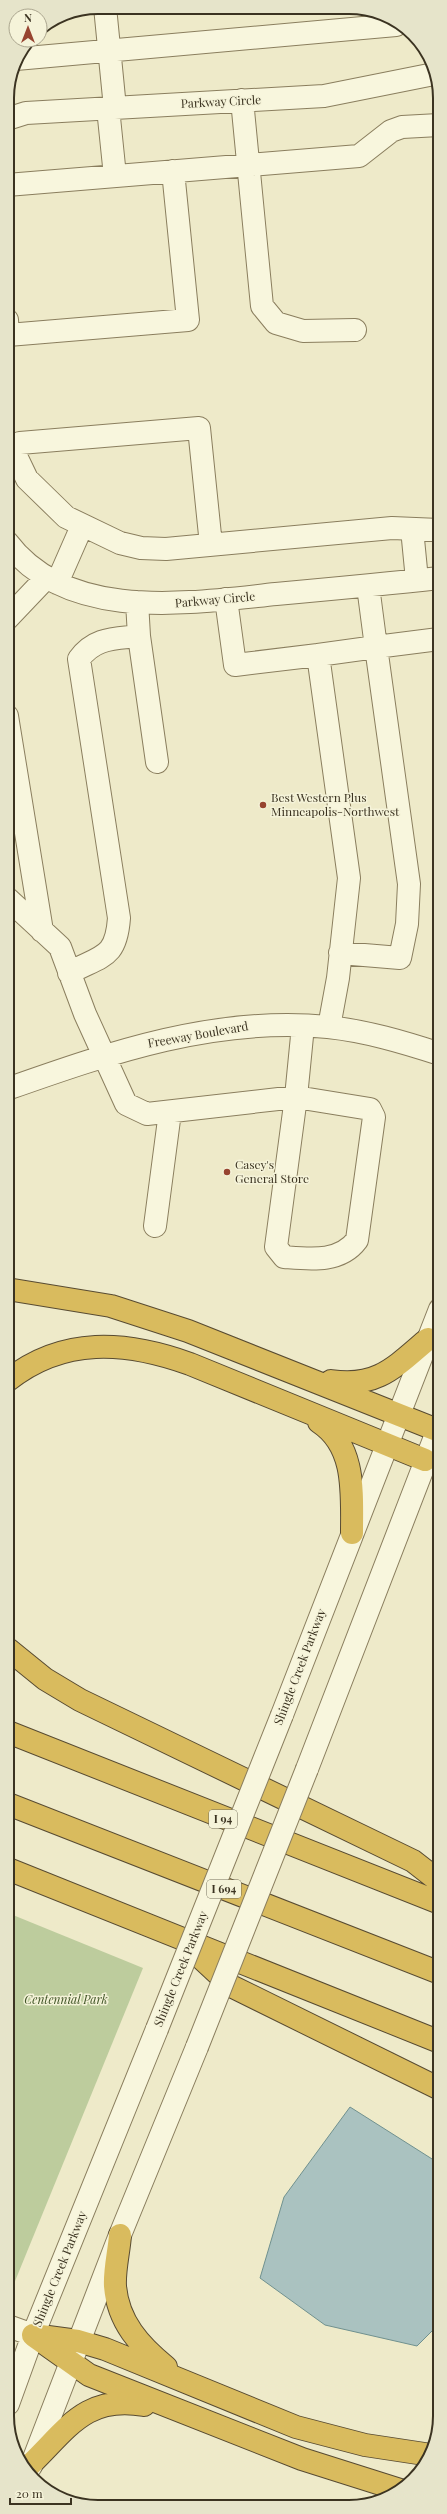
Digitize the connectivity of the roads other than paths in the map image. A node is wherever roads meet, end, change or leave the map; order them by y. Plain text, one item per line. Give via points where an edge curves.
1 (106, 14) edge
2 (392, 25) edge
3 (109, 51) junction
4 (24, 58) edge
5 (430, 75) edge
6 (242, 100) junction
7 (111, 108) junction
8 (14, 117) edge
9 (433, 125) edge
10 (250, 165) junction
11 (172, 171) junction
12 (115, 176) junction
13 (14, 183) edge
14 (355, 330) dead end
15 (14, 334) edge
16 (82, 526) junction
17 (412, 529) junction
18 (433, 530) edge
19 (211, 545) junction
20 (14, 551) edge
21 (433, 579) edge
22 (417, 580) junction
23 (51, 581) junction
24 (368, 586) junction
25 (226, 599) junction
26 (138, 602) junction
27 (14, 611) edge
28 (139, 636) junction
29 (433, 640) edge
30 (376, 647) junction
31 (318, 655) junction
32 (14, 759) edge
33 (158, 762) dead end
34 (14, 905) edge
35 (42, 931) junction
36 (340, 952) junction
37 (69, 973) junction
38 (303, 1026) junction
39 (329, 1027) junction
40 (433, 1052) edge
41 (104, 1054) junction
42 (14, 1086) edge
43 (296, 1097) junction
44 (170, 1112) junction
45 (155, 1226) dead end
46 (14, 1289) edge
47 (433, 1326) edge
48 (428, 1339) junction
49 (14, 1376) edge
50 (306, 1377) junction
51 (294, 1406) junction
52 (398, 1415) junction
53 (433, 1426) edge
54 (433, 1440) edge
55 (387, 1445) junction
56 (425, 1460) junction
57 (352, 1534) junction
58 (14, 1654) edge
59 (14, 1734) edge
60 (14, 1806) edge
61 (14, 1871) edge
62 (433, 1877) edge
63 (433, 1900) edge
64 (179, 1937) junction
65 (433, 1970) edge
66 (433, 2039) edge
67 (433, 2086) edge
68 (120, 2234) junction
69 (14, 2328) edge
70 (33, 2335) junction
71 (78, 2341) junction
72 (70, 2363) junction
73 (14, 2387) edge
74 (234, 2402) junction
75 (197, 2420) junction
76 (423, 2454) edge
77 (31, 2466) edge
78 (31, 2467) edge
79 (393, 2488) edge

1 - 3 street
2 - 3 street
3 - 4 street
3 - 7 street
5 - 6 street, Parkway Circle via 324,96
6 - 7 street, Parkway Circle
6 - 10 street
7 - 8 street, Parkway Circle via 26,113
7 - 12 street
9 - 10 street via 402,127 391,131 359,156
10 - 11 street
10 - 14 street via 262,306 276,323 303,331
11 - 12 street
11 - 15 street via 188,320
12 - 13 street
16 - 19 street via 120,543 141,548 166,549
16 - 19 street via 66,517 27,479 15,454 20,443 200,428
16 - 23 street
17 - 18 street
17 - 19 street via 392,528
17 - 22 street
20 - 23 street, Parkway Circle via 20,559
21 - 22 street, Parkway Circle
22 - 24 street, Parkway Circle
23 - 26 street, Parkway Circle via 70,589
23 - 27 street
24 - 25 street, Parkway Circle
24 - 30 street
25 - 26 street, Parkway Circle via 166,604
25 - 31 street via 235,665
26 - 28 street
28 - 33 street
28 - 37 street via 101,641 87,648 79,659 119,918 117,937 112,950
29 - 30 street
30 - 31 street
30 - 36 street via 407,857 407,924 400,958
31 - 36 street via 348,878
32 - 35 street
34 - 35 street
35 - 37 street via 60,948
36 - 39 street
37 - 41 street
38 - 39 street, Freeway Boulevard
38 - 41 street, Freeway Boulevard via 229,1027 166,1038
38 - 43 street
39 - 40 street, Freeway Boulevard via 373,1035
41 - 42 street, Freeway Boulevard
41 - 44 street via 126,1104 146,1114
43 - 43 street via 370,1109 374,1117 357,1240 351,1248 319,1260 284,1257 276,1247
43 - 44 street
44 - 45 street
46 - 50 highway via 81,1300 136,1314 188,1330
47 - 48 street, Shingle Creek Parkway
48 - 50 highway via 394,1368 370,1380 344,1383
48 - 52 street, Shingle Creek Parkway
49 - 51 highway via 28,1366 67,1351 108,1346 130,1347 158,1352
50 - 52 highway
51 - 55 highway
51 - 57 highway via 337,1436 342,1447 347,1459 352,1491
52 - 53 highway
52 - 55 street, Shingle Creek Parkway
54 - 56 street
55 - 56 highway
55 - 57 street, Shingle Creek Parkway
56 - 68 street, bridge via 322,1730
57 - 70 street, Shingle Creek Parkway, bridge
58 - 62 highway via 45,1678 80,1700 413,1861
59 - 63 highway, I 94
60 - 65 highway, I 694
61 - 64 highway
64 - 66 highway
64 - 67 highway via 231,1986
68 - 71 street
68 - 74 highway via 115,2286 124,2319 133,2336 145,2350 172,2371
69 - 70 street
70 - 71 highway
70 - 72 highway
70 - 73 street, Shingle Creek Parkway
71 - 72 street
71 - 74 highway
72 - 75 highway via 89,2375
72 - 77 street
74 - 76 highway via 330,2438
75 - 78 highway via 131,2403 104,2404 75,2421
75 - 79 highway via 302,2459

